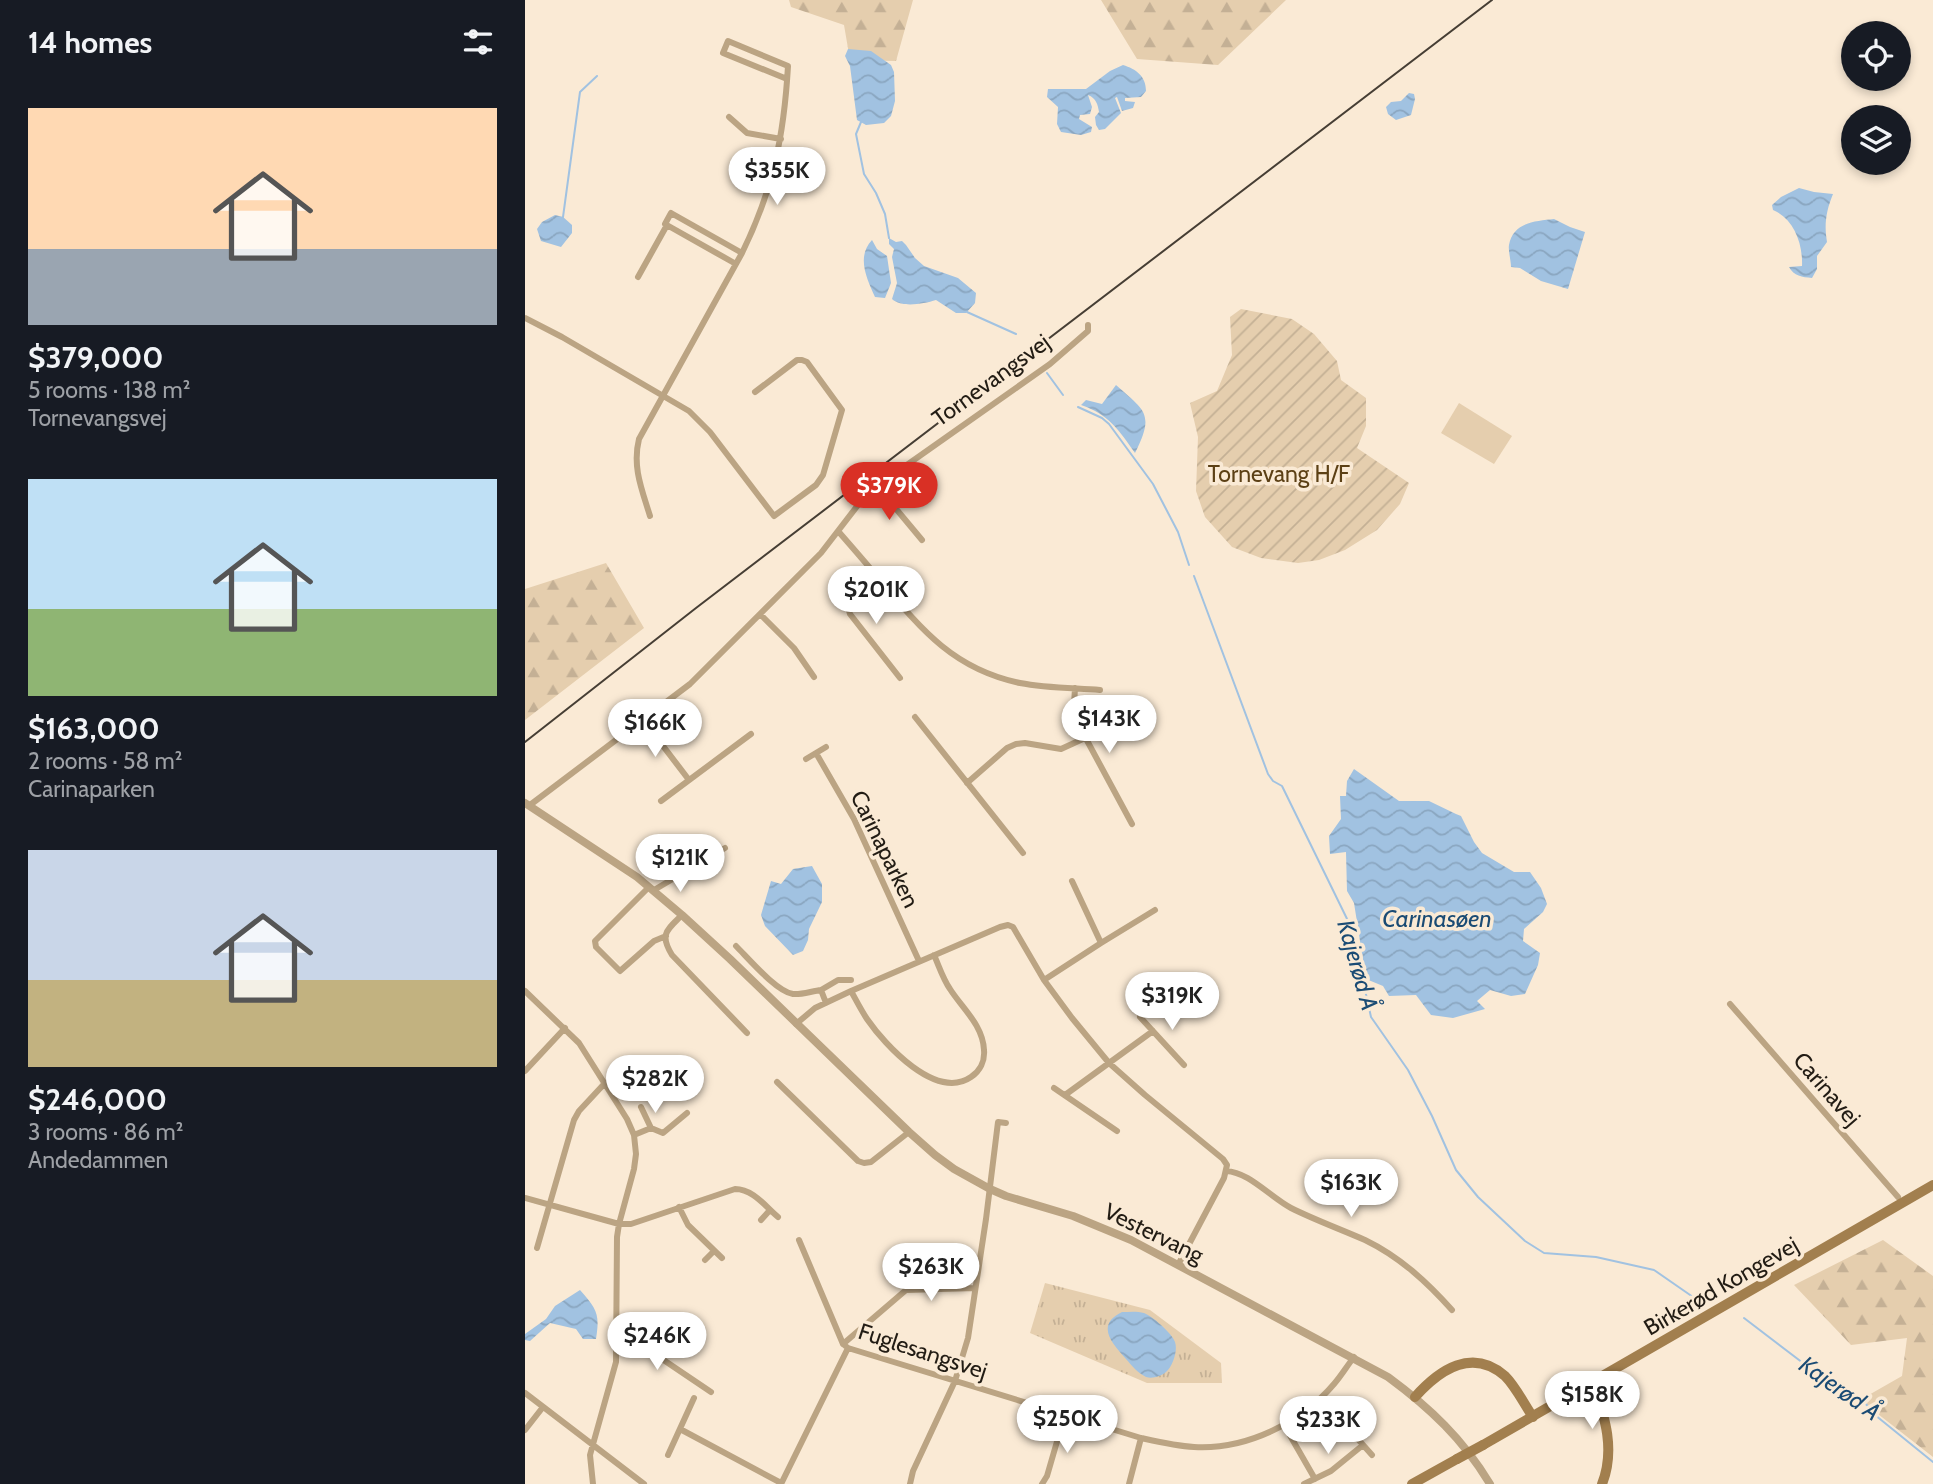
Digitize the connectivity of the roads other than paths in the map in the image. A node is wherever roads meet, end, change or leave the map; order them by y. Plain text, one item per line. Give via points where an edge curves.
1 (787, 79) junction
2 (729, 117) dead end
3 (781, 139) junction
4 (667, 225) junction
5 (743, 253) junction
6 (736, 264) junction
7 (638, 277) dead end
8 (525, 318) edge
9 (1088, 325) dead end
10 (755, 392) dead end
11 (663, 394) junction
12 (877, 486) junction
13 (650, 516) dead end
14 (838, 531) junction
15 (922, 540) dead end
16 (876, 575) junction
17 (761, 615) junction
18 (814, 677) dead end
19 (900, 678) dead end
20 (1075, 688) junction
21 (1100, 690) dead end
22 (915, 717) dead end
23 (644, 721) junction
24 (751, 734) dead end
25 (1085, 738) junction
26 (826, 747) dead end
27 (816, 753) junction
28 (806, 759) dead end
29 (689, 780) junction
30 (967, 783) junction
31 (661, 801) dead end
32 (528, 804) edge
33 (1132, 824) dead end
34 (725, 848) dead end
35 (1023, 853) dead end
36 (1072, 881) dead end
37 (651, 888) junction
38 (1155, 910) dead end
39 (683, 915) junction
40 (666, 936) junction
41 (1101, 943) junction
42 (736, 946) dead end
43 (934, 955) junction
44 (919, 961) junction
45 (851, 980) dead end
46 (1044, 980) junction
47 (821, 990) junction
48 (525, 991) edge
49 (851, 991) junction
50 (826, 1003) junction
51 (1730, 1004) dead end
52 (1140, 1017) dead end
53 (796, 1024) junction
54 (565, 1028) junction
55 (1153, 1031) junction
56 (747, 1033) dead end
57 (1109, 1063) junction
58 (1184, 1065) dead end
59 (525, 1071) edge
60 (777, 1082) dead end
61 (604, 1083) junction
62 (1054, 1088) dead end
63 (1065, 1096) junction
64 (641, 1107) dead end
65 (687, 1114) dead end
66 (1006, 1123) dead end
67 (651, 1128) junction
68 (1117, 1131) dead end
69 (909, 1132) junction
70 (634, 1135) junction
71 (1226, 1171) junction
72 (1933, 1185) edge
73 (990, 1189) junction
74 (525, 1198) edge
75 (1900, 1200) junction
76 (549, 1205) junction
77 (679, 1207) junction
78 (770, 1210) junction
79 (778, 1217) dead end
80 (761, 1220) dead end
81 (619, 1224) junction
82 (799, 1240) dead end
83 (537, 1248) dead end
84 (714, 1251) junction
85 (722, 1258) dead end
86 (705, 1260) dead end
87 (1178, 1265) junction
88 (975, 1288) junction
89 (1452, 1310) dead end
90 (617, 1331) junction
91 (845, 1346) junction
92 (1354, 1357) junction
93 (955, 1381) junction
94 (1593, 1381) junction
95 (711, 1392) dead end
96 (525, 1393) edge
97 (1415, 1397) junction
98 (694, 1398) dead end
99 (543, 1407) junction
100 (1065, 1414) junction
101 (1533, 1417) junction
102 (1284, 1425) junction
103 (680, 1429) junction
104 (525, 1430) edge
105 (1141, 1437) junction
106 (1356, 1437) dead end
107 (593, 1444) junction
108 (1363, 1445) junction
109 (668, 1455) dead end
110 (1372, 1455) dead end
111 (1315, 1479) junction
112 (781, 1483) edge
113 (593, 1484) edge
114 (644, 1484) edge
115 (910, 1484) edge
116 (1042, 1484) edge
117 (1129, 1484) edge
118 (1304, 1484) edge
119 (1412, 1484) edge
120 (1490, 1484) edge
121 (1601, 1484) edge

1 - 1 street via 787,66 728,41 723,53
1 - 3 street
2 - 3 street via 747,133
3 - 5 street via 764,203
4 - 5 street via 671,213
4 - 6 street
4 - 7 street
5 - 6 street
6 - 11 street
8 - 11 street
9 - 12 street, Tornevangsvej via 1050,364
10 - 11 street via 802,360 842,410 823,475 774,516 710,432
11 - 13 street via 635,454
12 - 14 street, Tornevangsvej
12 - 15 street
14 - 16 street
14 - 17 street, Tornevangsvej
16 - 19 street via 850,597 847,607
16 - 20 street via 936,642 975,668 1008,680
17 - 18 street via 794,648
17 - 23 street, Tornevangsvej
20 - 21 street
20 - 25 street via 1075,714
22 - 30 street
23 - 29 street
23 - 32 street, Tornevangsvej
24 - 29 street
25 - 30 street via 1061,749 1016,744
25 - 33 street
26 - 27 street
27 - 28 street
27 - 44 street, Carinaparken via 857,824
29 - 31 street
30 - 35 street
32 - 37 street, Vestervang
34 - 37 street
36 - 41 street
37 - 39 street, Vestervang
37 - 40 street via 595,941 596,947 620,971
38 - 41 street
39 - 40 street
39 - 53 street, Vestervang
40 - 56 street via 672,955
41 - 46 street
42 - 47 street via 788,993
43 - 44 street
43 - 46 street via 1008,925
43 - 49 street via 981,1037 983,1060 968,1079 955,1084 938,1081 908,1064 866,1018
44 - 49 street
45 - 47 street
46 - 57 street
47 - 50 street
48 - 54 street
49 - 50 street
50 - 53 street
51 - 75 street, Carinavej
52 - 55 street
53 - 69 street, Vestervang
54 - 59 street
54 - 61 street
55 - 57 street
55 - 58 street
57 - 63 street
57 - 71 street via 1223,1159
60 - 69 street via 858,1161 871,1162
61 - 70 street
61 - 76 street via 574,1120
62 - 63 street
63 - 68 street
64 - 67 street
65 - 67 street via 663,1133
66 - 73 street via 998,1122
67 - 70 street
69 - 73 street, Vestervang via 935,1156
70 - 81 street via 634,1169
71 - 87 street
71 - 89 street via 1241,1173 1291,1208 1388,1253 1432,1287
72 - 75 main road, Birkerød Kongevej
73 - 87 street, Vestervang via 1073,1216
73 - 88 street
74 - 76 street
75 - 94 main road, Birkerød Kongevej
76 - 81 street
76 - 83 street
77 - 78 street via 743,1189
77 - 81 street
77 - 84 street via 688,1225
78 - 79 street
78 - 80 street
81 - 90 street
82 - 91 street, Fuglesangsvej
84 - 85 street
84 - 86 street
87 - 92 street, Vestervang
88 - 91 street via 906,1290
88 - 93 street via 968,1338
90 - 95 street
90 - 107 street via 613,1378
91 - 93 street, Fuglesangsvej
91 - 112 street
92 - 97 street, Vestervang
92 - 102 street, Fuglesangsvej via 1334,1384
93 - 100 street, Fuglesangsvej
93 - 115 street
94 - 101 main road, Birkerød Kongevej
94 - 121 main road via 1609,1441
96 - 99 street
97 - 101 main road via 1446,1369 1458,1364 1483,1365 1505,1377
97 - 120 street, Vestervang via 1442,1420
98 - 103 street
99 - 104 street
99 - 107 street
100 - 105 street, Fuglesangsvej
100 - 116 street
101 - 119 main road, Birkerød Kongevej, bridge
102 - 105 street, Fuglesangsvej via 1226,1445 1170,1445
102 - 111 street
103 - 109 street
103 - 112 street
105 - 117 street
106 - 108 street
107 - 113 street
107 - 114 street
108 - 110 street
108 - 111 street
111 - 118 street

